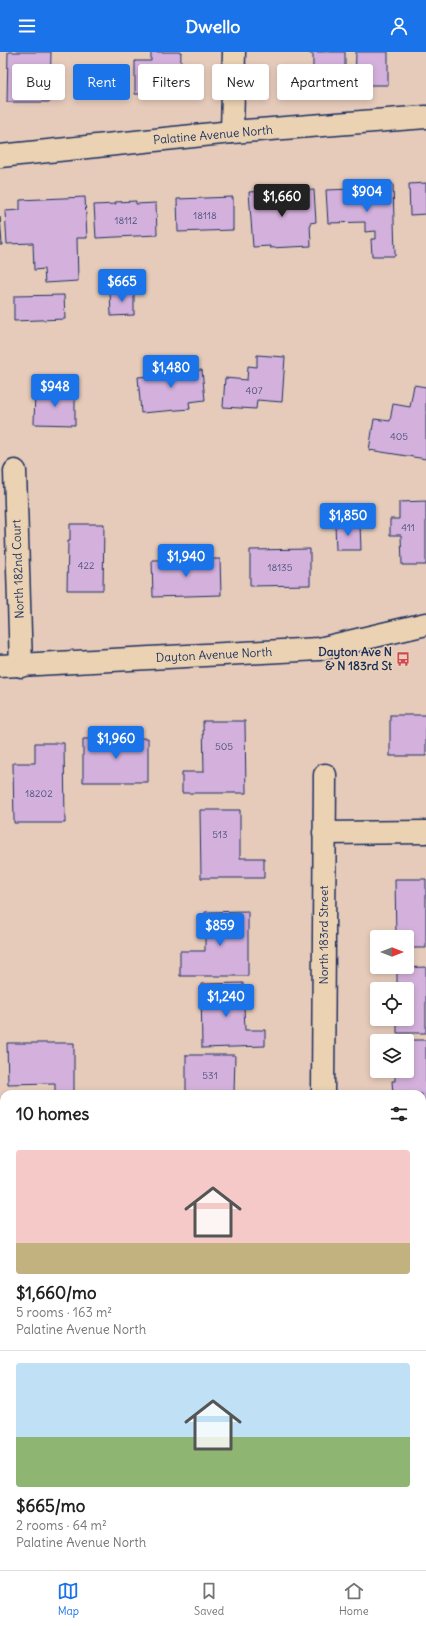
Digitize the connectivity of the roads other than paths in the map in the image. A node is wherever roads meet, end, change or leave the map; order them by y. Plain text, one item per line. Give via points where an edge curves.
1 (234, 52) edge
2 (426, 118) edge
3 (232, 132) junction
4 (0, 156) edge
5 (15, 471) dead end
6 (426, 624) edge
7 (10, 666) edge
8 (325, 775) dead end
9 (426, 832) edge
10 (324, 833) junction
11 (323, 1090) edge

1 - 3 street
2 - 3 street, Palatine Avenue North
3 - 4 street, Palatine Avenue North
5 - 7 street, North 182nd Court
6 - 7 street, Dayton Avenue North via 319,649
8 - 10 street, North 183rd Street
9 - 10 street
10 - 11 street, North 183rd Street

